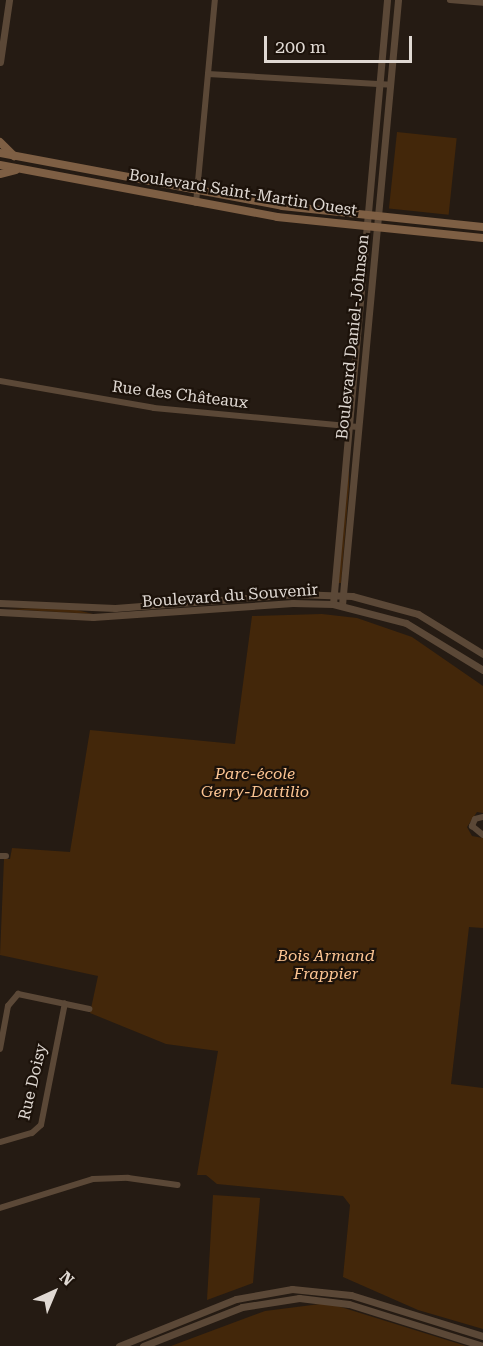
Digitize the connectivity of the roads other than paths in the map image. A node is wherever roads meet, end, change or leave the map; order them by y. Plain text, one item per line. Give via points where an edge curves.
1 (9, 0) edge
2 (215, 0) edge
3 (387, 0) edge
4 (398, 0) edge
5 (450, 0) edge
6 (483, 3) edge
7 (0, 62) edge
8 (208, 74) junction
9 (380, 84) junction
10 (391, 85) junction
11 (0, 142) edge
12 (0, 153) edge
13 (14, 156) junction
14 (0, 165) edge
15 (19, 170) junction
16 (0, 174) edge
17 (197, 191) junction
18 (196, 202) junction
19 (368, 216) junction
20 (379, 217) junction
21 (483, 227) edge
22 (367, 228) junction
23 (377, 229) junction
24 (483, 238) edge
25 (0, 381) edge
26 (348, 426) junction
27 (358, 427) junction
28 (334, 594) junction
29 (343, 595) junction
30 (0, 603) edge
31 (333, 604) junction
32 (342, 605) junction
33 (0, 612) edge
34 (483, 654) edge
35 (483, 670) edge
36 (483, 817) edge
37 (483, 835) edge
38 (65, 1003) junction
39 (89, 1009) dead end
40 (0, 1049) edge
41 (0, 1142) edge
42 (178, 1185) dead end
43 (0, 1208) edge
44 (483, 1336) edge
45 (120, 1346) edge
46 (143, 1346) edge
47 (483, 1346) edge

1 - 7 street
2 - 8 street
3 - 9 street, Boulevard Daniel-Johnson
4 - 10 street, Boulevard Daniel-Johnson
5 - 6 street
8 - 9 street
8 - 17 street
9 - 10 street
9 - 19 street, Boulevard Daniel-Johnson
10 - 20 street, Boulevard Daniel-Johnson
11 - 13 main road
12 - 13 main road, Boulevard Saint-Martin Ouest
13 - 17 main road, Boulevard Saint-Martin Ouest
14 - 15 main road, Boulevard Saint-Martin Ouest
15 - 16 main road
15 - 18 main road, Boulevard Saint-Martin Ouest
17 - 18 street
17 - 19 main road, Boulevard Saint-Martin Ouest
18 - 22 main road, Boulevard Saint-Martin Ouest
19 - 20 main road, Boulevard Saint-Martin Ouest
19 - 22 street, Boulevard Daniel-Johnson
20 - 21 main road, Boulevard Saint-Martin Ouest
20 - 23 street, Boulevard Daniel-Johnson
22 - 23 main road, Boulevard Saint-Martin Ouest
22 - 26 street, Boulevard Daniel-Johnson
23 - 24 main road, Boulevard Saint-Martin Ouest
23 - 27 street, Boulevard Daniel-Johnson
25 - 26 street, Rue des Châteaux via 154,408
26 - 27 street, Rue des Châteaux
26 - 28 street, Boulevard Daniel-Johnson
27 - 29 street, Boulevard Daniel-Johnson
28 - 29 street, Boulevard du Souvenir
28 - 30 street, Boulevard du Souvenir via 115,608
28 - 31 street, Boulevard Daniel-Johnson
29 - 32 street, Boulevard Daniel-Johnson
29 - 34 street, Boulevard du Souvenir via 377,600 418,614
31 - 32 street, Boulevard du Souvenir
31 - 33 street, Boulevard du Souvenir via 293,603 93,618
32 - 35 street, Boulevard du Souvenir via 420,629
36 - 37 street via 475,819 472,826
38 - 39 street
38 - 40 street via 18,994 13,997
38 - 41 street, Rue Doisy via 40,1125 32,1133
42 - 43 street via 93,1179
44 - 45 street via 342,1293 292,1288 236,1299
46 - 47 street via 242,1307 298,1298 349,1304

